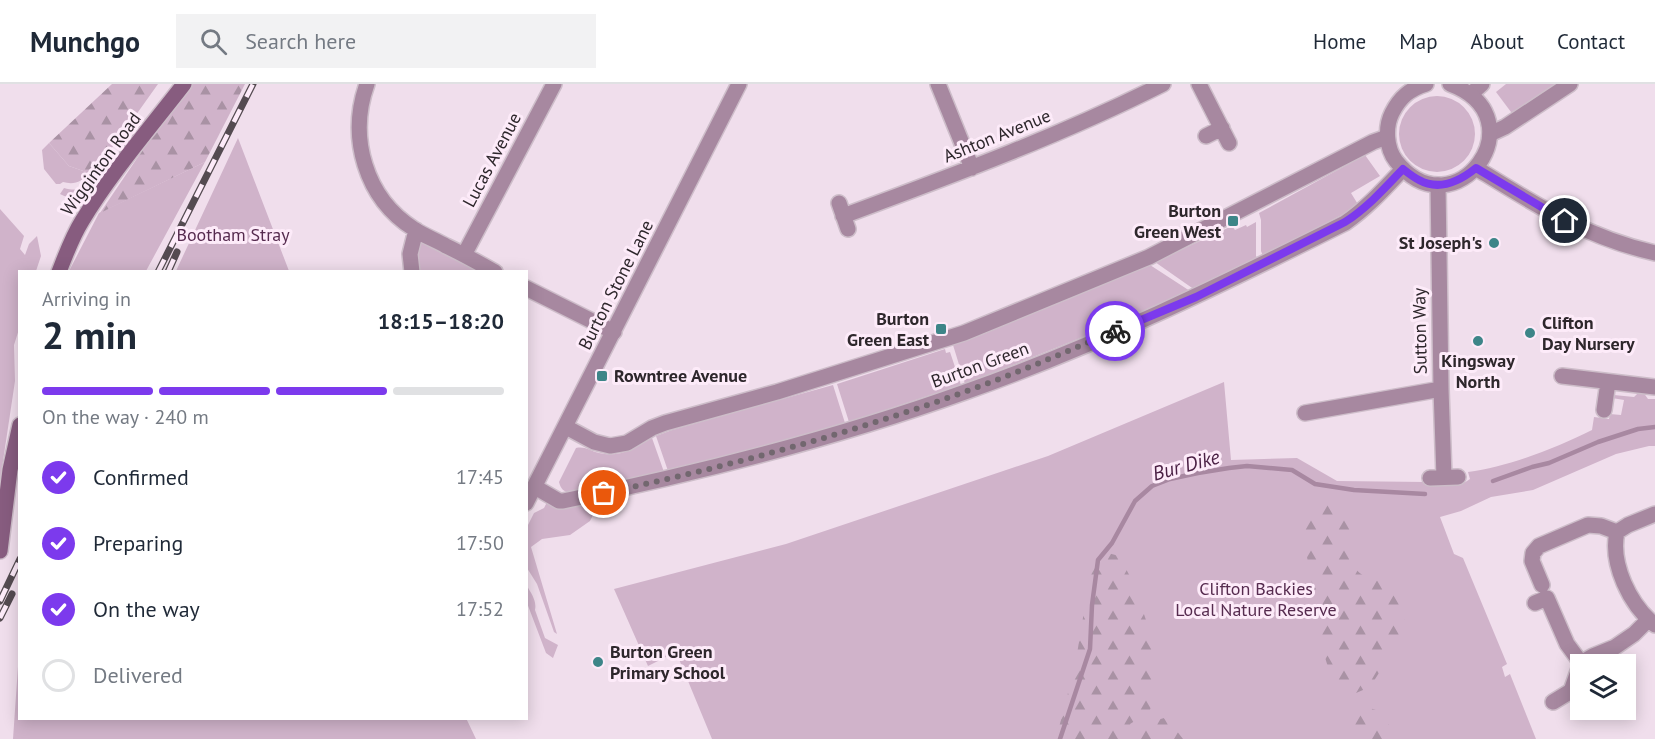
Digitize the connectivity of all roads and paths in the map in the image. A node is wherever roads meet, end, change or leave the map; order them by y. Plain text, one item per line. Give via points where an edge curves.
1 (184, 84) edge
2 (367, 84) edge
3 (555, 84) edge
4 (739, 84) edge
5 (938, 84) edge
6 (1163, 84) edge
7 (1199, 84) edge
8 (1426, 84) edge
9 (1450, 84) edge
10 (1570, 84) edge
11 (1410, 87) edge
12 (1477, 89) edge
13 (1222, 128) junction
14 (1490, 134) junction
15 (1206, 136) dead end
16 (1387, 137) junction
17 (1229, 143) dead end
18 (972, 168) junction
19 (1476, 168) junction
20 (1403, 169) junction
21 (1438, 185) junction
22 (843, 216) dead end
23 (416, 230) junction
24 (1655, 253) edge
25 (464, 255) junction
26 (60, 270) edge
27 (412, 270) edge
28 (491, 270) edge
29 (528, 289) edge
30 (614, 332) junction
31 (1562, 376) dead end
32 (1608, 382) junction
33 (1655, 387) edge
34 (1441, 389) junction
35 (1604, 410) dead end
36 (1305, 413) dead end
37 (566, 427) junction
38 (18, 433) edge
39 (1444, 477) dead end
40 (535, 487) junction
41 (528, 499) edge
42 (1655, 514) edge
43 (1617, 532) junction
44 (0, 551) edge
45 (1542, 585) dead end
46 (1535, 603) dead end
47 (1652, 622) edge
48 (1574, 654) edge
49 (1598, 654) edge
50 (1570, 691) edge
51 (1553, 702) dead end

1 - 26 main road, Wigginton Road via 82,222
2 - 23 street via 358,132 364,165 385,204
3 - 25 street, Lucas Avenue
4 - 30 street, Burton Stone Lane
5 - 18 street
6 - 18 street, Ashton Avenue
7 - 13 street
8 - 11 street
9 - 12 street
10 - 14 street
11 - 16 street via 1391,114
12 - 14 street
13 - 15 street
13 - 17 street
14 - 19 street
16 - 20 street via 1392,155
16 - 37 street, Burton Green via 1149,257 964,333 665,423 627,443 610,446 594,442
18 - 22 street, Ashton Avenue
19 - 21 street via 1463,179
19 - 24 street via 1579,228
20 - 21 street via 1420,181
20 - 40 street, Burton Green via 1358,214 1325,233 1196,297 966,392 848,430 668,479 563,501
21 - 34 street, Sutton Way
23 - 25 street
23 - 27 street via 410,254
25 - 28 street
29 - 30 street
30 - 37 street, Burton Stone Lane
31 - 32 street
32 - 33 street
32 - 35 street
34 - 36 street
34 - 39 street, Sutton Way
37 - 40 street, Burton Stone Lane
38 - 44 main road
40 - 41 street, Burton Stone Lane
42 - 43 street
43 - 45 street via 1588,525 1539,546 1532,561
43 - 47 street via 1616,557 1625,585 1635,604
46 - 48 street via 1547,598
47 - 49 street via 1615,648
50 - 51 street

